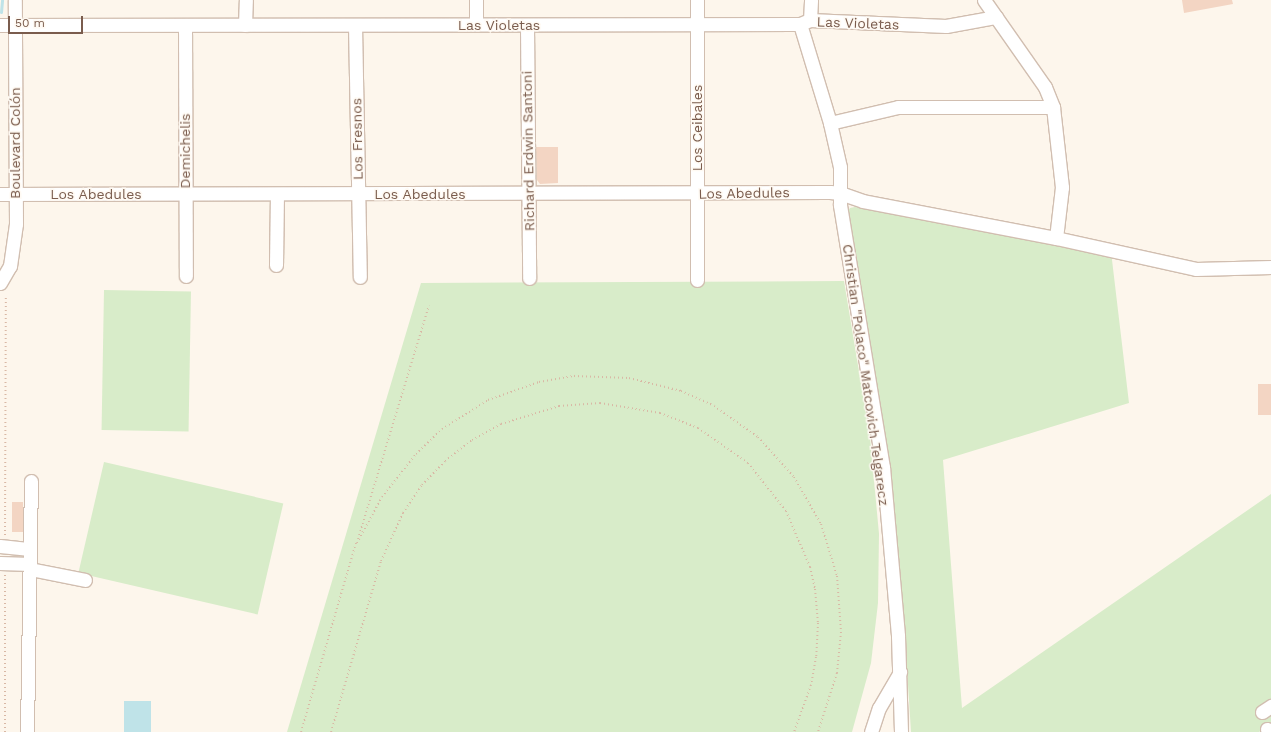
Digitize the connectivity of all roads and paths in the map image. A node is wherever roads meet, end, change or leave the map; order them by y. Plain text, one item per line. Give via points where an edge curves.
1 (15, 0) edge
2 (246, 0) edge
3 (476, 0) edge
4 (697, 0) edge
5 (811, 0) edge
6 (984, 0) edge
7 (996, 17) junction
8 (805, 22) junction
9 (476, 24) junction
10 (0, 25) edge
11 (15, 25) junction
12 (245, 25) junction
13 (355, 25) junction
14 (526, 25) junction
15 (697, 25) junction
16 (185, 26) junction
17 (1053, 107) junction
18 (830, 123) junction
19 (840, 192) junction
20 (0, 194) edge
21 (15, 194) junction
22 (277, 194) junction
23 (358, 194) junction
24 (698, 194) junction
25 (185, 195) junction
26 (529, 195) junction
27 (1056, 238) junction
28 (276, 265) dead end
29 (1271, 267) edge
30 (186, 276) dead end
31 (360, 277) dead end
32 (529, 278) dead end
33 (697, 280) dead end
34 (0, 283) edge
35 (6, 297) dead end
36 (430, 306) dead end
37 (31, 481) dead end
38 (356, 543) junction
39 (3, 547) edge
40 (30, 549) junction
41 (3, 563) edge
42 (30, 566) junction
43 (85, 580) dead end
44 (900, 672) junction
45 (5, 732) edge
46 (27, 732) edge
47 (301, 732) edge
48 (331, 732) edge
49 (794, 732) edge
50 (818, 732) edge
51 (871, 732) edge
52 (901, 732) edge

1 - 11 street, Boulevard Colón
2 - 12 street
3 - 9 street
4 - 15 street, Los Ceibales
5 - 8 street, Christian "Polaco" Matcovich Telgarecz
6 - 7 street
7 - 8 street, Las Violetas via 946,26
7 - 17 street via 1045,87
8 - 15 street, Las Violetas
8 - 18 street, Christian "Polaco" Matcovich Telgarecz
9 - 13 street, Las Violetas
9 - 14 street, Las Violetas
10 - 11 street, Las Violetas
11 - 16 street, Las Violetas
11 - 21 street, Boulevard Colón
12 - 13 street, Las Violetas
12 - 16 street, Las Violetas
13 - 23 street, Los Fresnos
14 - 15 street, Las Violetas
14 - 26 street, Richard Erdwin Santoni
15 - 24 street, Los Ceibales
16 - 25 street, Demichelis
17 - 18 street via 898,107
17 - 27 street via 1062,187
18 - 19 street, Christian "Polaco" Matcovich Telgarecz via 840,167
19 - 24 street, Los Abedules
19 - 27 street via 863,201
19 - 44 street, Christian "Polaco" Matcovich Telgarecz via 883,467
20 - 21 street, Los Abedules
21 - 25 street, Los Abedules
21 - 34 street, Boulevard Colón via 13,248 8,271
22 - 23 street, Los Abedules
22 - 25 street, Los Abedules
22 - 28 street
23 - 26 street, Los Abedules
23 - 31 street, Los Fresnos
24 - 26 street, Los Abedules
24 - 33 street, Los Ceibales
25 - 30 street, Demichelis
26 - 32 street, Richard Erdwin Santoni
27 - 29 street via 1196,269
35 - 39 path
36 - 38 path
37 - 40 street
38 - 47 path
38 - 50 path via 382,497 416,454 447,426 488,400 539,382 592,376 646,381 681,391 724,412 758,437 794,477 821,524 837,576 841,632 834,686
39 - 40 street
40 - 42 street
41 - 42 street
41 - 45 path
42 - 43 street
42 - 46 street
44 - 51 street via 883,702
44 - 52 street, Christian "Polaco" Matcovich Telgarecz
48 - 49 path via 383,555 403,513 422,485 445,461 472,440 501,424 553,407 600,403 660,412 698,428 748,463 786,511 810,567 816,589 818,623 811,685

